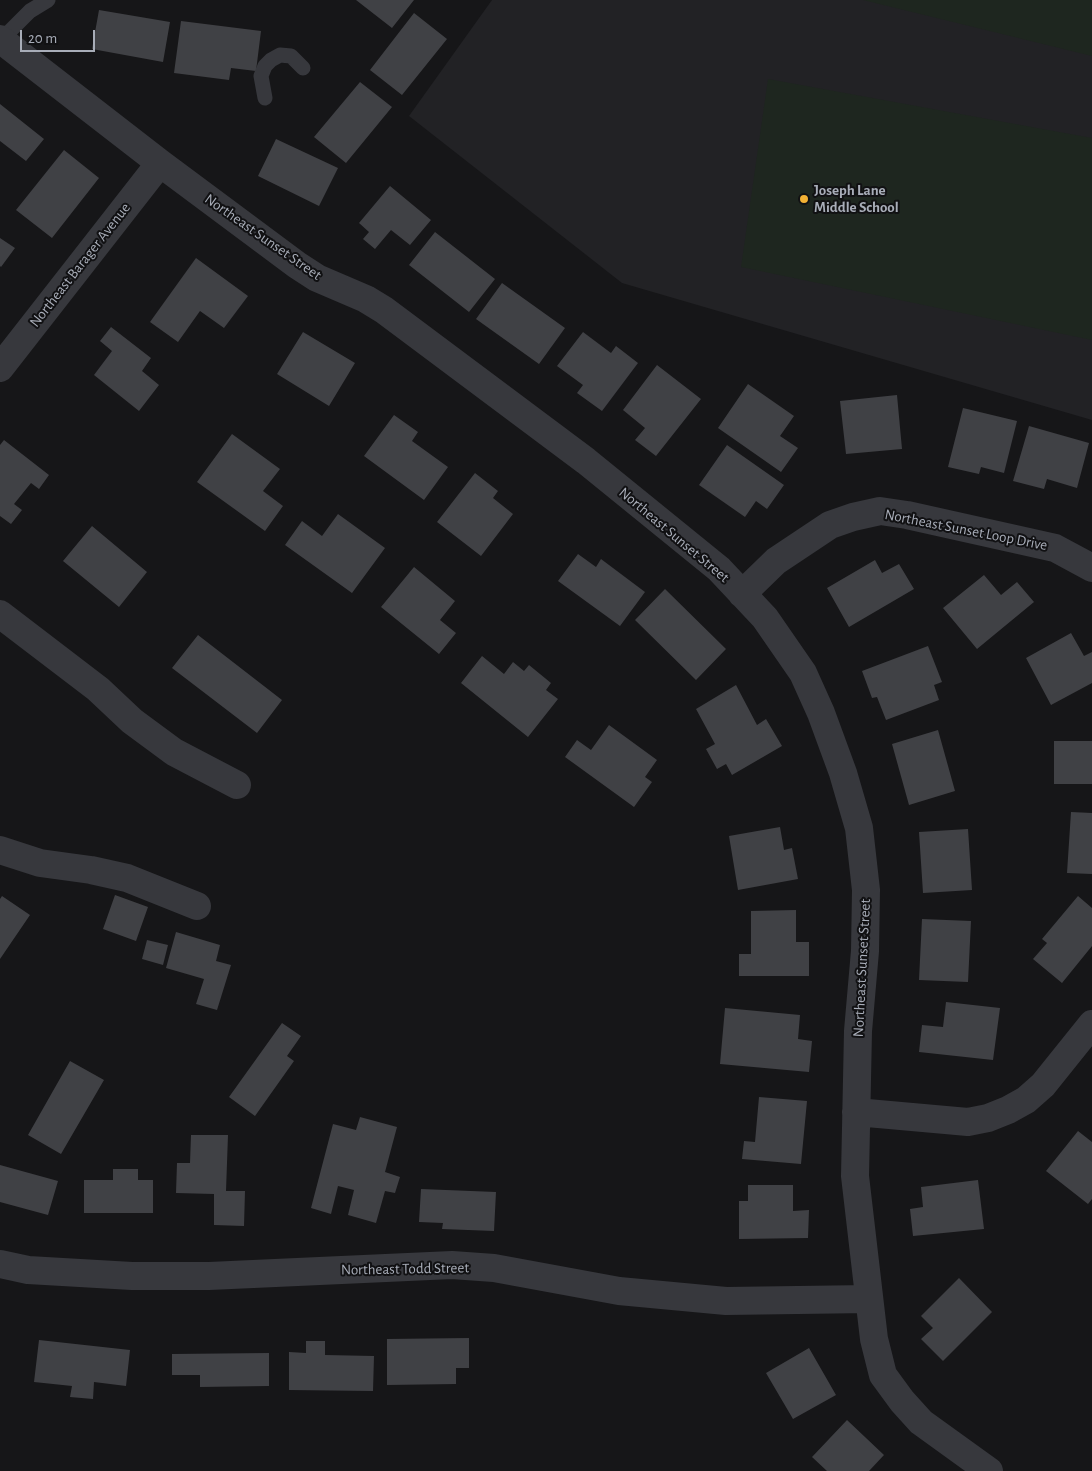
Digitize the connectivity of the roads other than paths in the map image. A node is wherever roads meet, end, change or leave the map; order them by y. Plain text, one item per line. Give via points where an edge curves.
1 (48, 0) edge
2 (1, 39) edge
3 (304, 68) dead end
4 (265, 98) dead end
5 (160, 163) junction
6 (0, 368) edge
7 (1092, 568) edge
8 (742, 594) junction
9 (0, 614) edge
10 (237, 785) dead end
11 (0, 850) edge
12 (197, 906) dead end
13 (1092, 1024) edge
14 (856, 1112) junction
15 (0, 1264) edge
16 (869, 1299) junction
17 (989, 1471) edge

1 - 2 lane via 30,11
2 - 5 street, Northeast Sunset Street
3 - 4 lane via 291,56 280,55 271,60 261,76
5 - 6 street, Northeast Barager Avenue
5 - 8 street, Northeast Sunset Street via 297,266 384,310 586,461 719,569
7 - 8 street, Northeast Sunset Loop Drive via 1055,548 880,511 830,525 776,560
8 - 14 street, Northeast Sunset Street via 764,618 802,673 821,713 859,828 866,890
9 - 10 street via 174,752
11 - 12 street via 40,862 127,878
13 - 14 street via 1043,1085 1026,1100 988,1118 968,1122
14 - 16 street, Northeast Sunset Street via 855,1176
15 - 16 street, Northeast Todd Street via 28,1270 132,1276 209,1276 452,1265 494,1268 619,1291 726,1301
16 - 17 street, Northeast Sunset Street via 883,1375 921,1422

